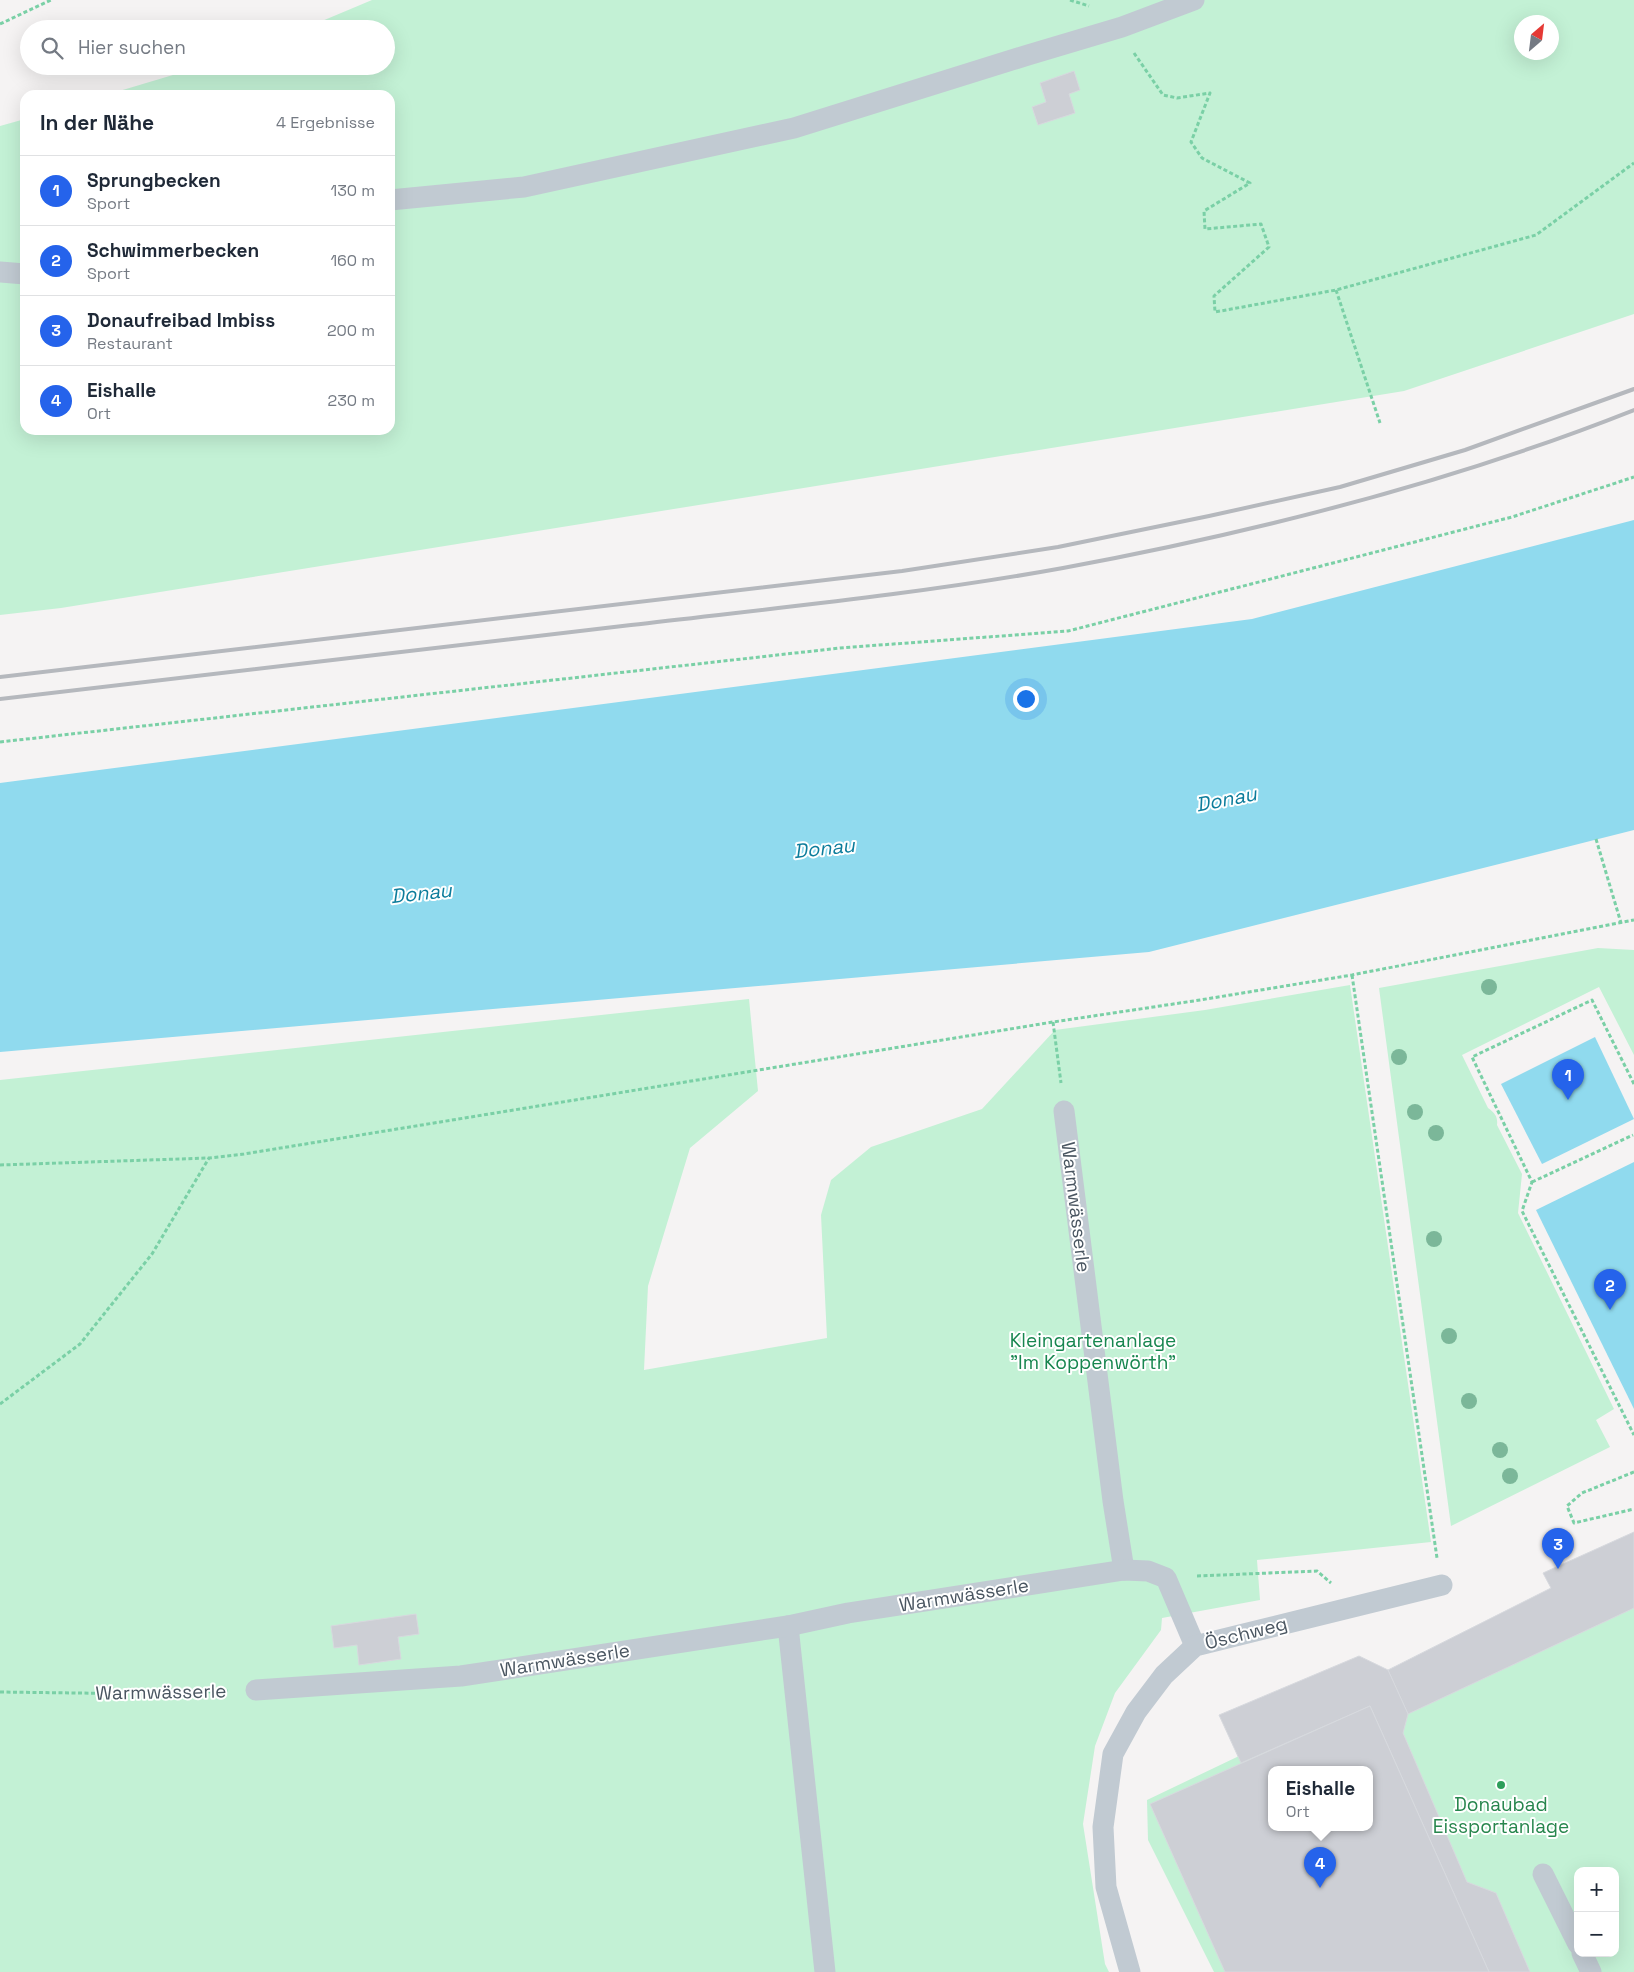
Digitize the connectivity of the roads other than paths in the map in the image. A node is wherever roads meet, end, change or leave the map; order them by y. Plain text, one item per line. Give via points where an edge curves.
1 (1194, 0) edge
2 (395, 200) edge
3 (0, 272) edge
4 (20, 274) edge
5 (1064, 1111) road end
6 (1124, 1570) junction
7 (1442, 1585) road end
8 (788, 1626) junction
9 (1195, 1646) junction
10 (256, 1690) road end
11 (1543, 1874) dead end
12 (1574, 1936) edge
13 (1584, 1957) edge
14 (825, 1972) edge
15 (1130, 1972) edge
16 (1592, 1972) edge

1 - 2 lane via 1122,27 794,128 524,187
3 - 4 lane
5 - 6 lane, Warmwässerle
6 - 8 lane, Warmwässerle via 848,1613
6 - 9 lane, Warmwässerle via 1148,1571 1166,1578
7 - 9 lane, Öschweg
8 - 10 lane, Warmwässerle via 461,1676
8 - 14 lane
9 - 15 lane, Öschweg via 1164,1675 1147,1697 1114,1754 1103,1827 1106,1887
11 - 12 lane
13 - 16 lane

